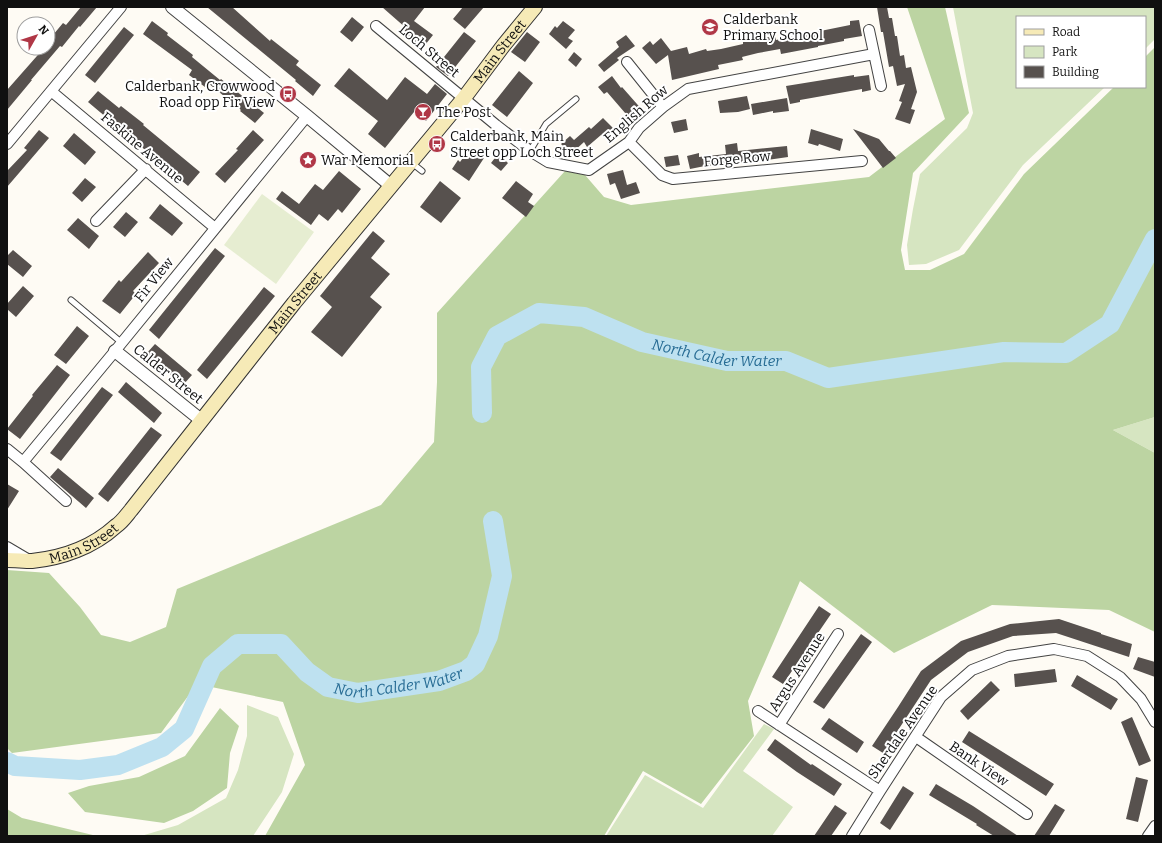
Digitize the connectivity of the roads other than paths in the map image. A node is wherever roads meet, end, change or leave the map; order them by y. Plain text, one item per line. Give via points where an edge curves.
1 (121, 7) edge
2 (172, 7) edge
3 (534, 7) edge
4 (376, 26) dead end
5 (869, 30) dead end
6 (874, 54) junction
7 (627, 62) dead end
8 (881, 86) dead end
9 (51, 91) junction
10 (464, 98) junction
11 (576, 99) dead end
12 (663, 107) junction
13 (307, 116) junction
14 (629, 142) junction
15 (7, 144) edge
16 (530, 151) junction
17 (862, 161) dead end
18 (411, 162) junction
19 (146, 169) junction
20 (422, 171) dead end
21 (390, 185) junction
22 (96, 221) dead end
23 (215, 228) junction
24 (71, 300) dead end
25 (118, 347) junction
26 (201, 420) junction
27 (7, 449) edge
28 (23, 462) junction
29 (66, 501) dead end
30 (7, 547) edge
31 (7, 560) edge
32 (31, 561) junction
33 (838, 634) dead end
34 (758, 711) dead end
35 (1155, 722) edge
36 (779, 725) junction
37 (916, 737) junction
38 (880, 791) junction
39 (1027, 814) dead end
40 (1155, 826) edge
41 (852, 836) edge
42 (1148, 836) edge

1 - 9 street
2 - 13 street
3 - 10 main road, Main Street
4 - 10 street, Loch Street
5 - 6 street
6 - 8 street
6 - 12 street, English Row via 688,89
7 - 12 street
9 - 15 street
9 - 19 street, Faskine Avenue
10 - 16 street, English Row
10 - 18 main road, Main Street
11 - 16 lane via 546,124
12 - 14 street, English Row via 639,128
13 - 21 street
13 - 23 street, Fir View
14 - 16 street, English Row via 589,170 548,162
14 - 17 street, Forge Row via 662,175 673,179
18 - 20 lane
18 - 21 main road, Main Street
19 - 22 street
19 - 23 street, Faskine Avenue
21 - 26 main road, Main Street
23 - 25 street, Fir View
24 - 25 lane
25 - 26 street, Calder Street
25 - 28 street, Fir View
26 - 32 main road, Main Street via 117,526 84,547 59,557
27 - 28 street
28 - 29 street
30 - 32 street
31 - 32 main road, Main Street
33 - 36 street, Argus Avenue
34 - 36 street
35 - 37 street, Sherdale Avenue via 1141,699 1120,677 1087,656 1054,649 1008,656 972,670 941,697
36 - 38 street
37 - 38 street, Sherdale Avenue
37 - 39 street, Bank View
38 - 41 street, Sherdale Avenue
40 - 42 street

